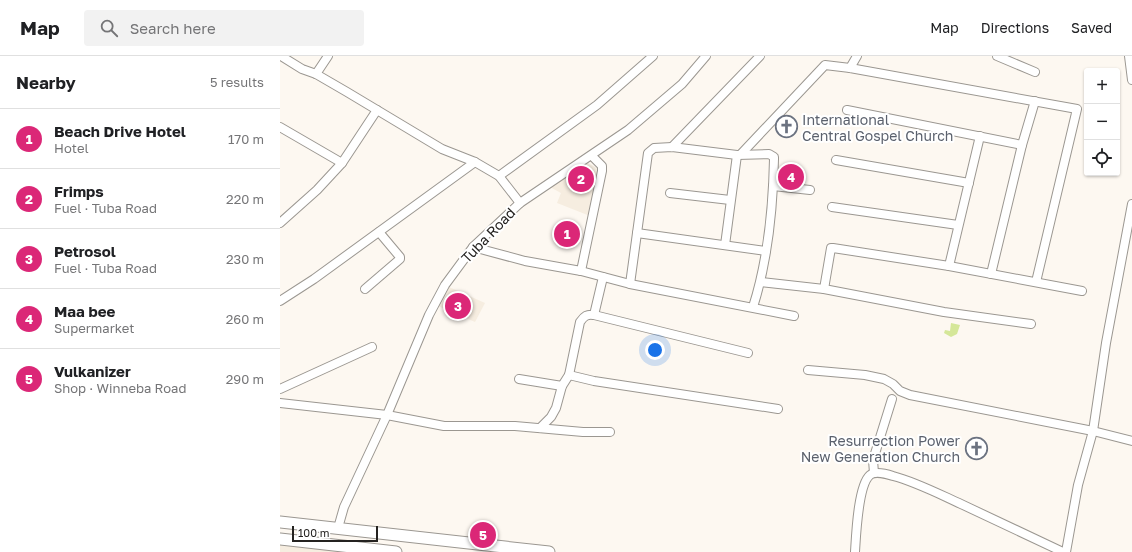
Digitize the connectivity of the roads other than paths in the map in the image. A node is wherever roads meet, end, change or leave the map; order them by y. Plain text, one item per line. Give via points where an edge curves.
1 (281, 56) edge
2 (328, 56) edge
3 (653, 56) edge
4 (706, 56) edge
5 (760, 56) edge
6 (857, 56) edge
7 (997, 56) edge
8 (1129, 56) edge
9 (850, 68) junction
10 (1035, 72) dead end
11 (316, 74) junction
12 (1132, 80) edge
13 (1035, 101) junction
14 (377, 110) junction
15 (847, 110) dead end
16 (280, 127) edge
17 (980, 136) junction
18 (1022, 145) junction
19 (672, 147) junction
20 (739, 155) junction
21 (592, 156) junction
22 (836, 160) dead end
23 (474, 162) junction
24 (342, 163) junction
25 (499, 176) junction
26 (969, 183) junction
27 (774, 186) junction
28 (810, 190) dead end
29 (670, 193) dead end
30 (730, 200) junction
31 (520, 203) junction
32 (1132, 204) edge
33 (832, 207) dead end
34 (282, 218) edge
35 (958, 225) junction
36 (379, 232) junction
37 (638, 233) junction
38 (725, 245) junction
39 (473, 247) junction
40 (766, 251) junction
41 (949, 266) junction
42 (581, 271) junction
43 (991, 274) junction
44 (603, 277) junction
45 (761, 282) junction
46 (1036, 282) junction
47 (630, 284) junction
48 (365, 289) dead end
49 (824, 289) junction
50 (1082, 291) dead end
51 (280, 300) edge
52 (753, 307) junction
53 (594, 315) junction
54 (794, 316) dead end
55 (1031, 324) dead end
56 (372, 347) dead end
57 (748, 353) dead end
58 (808, 370) dead end
59 (569, 375) junction
60 (519, 379) dead end
61 (562, 386) junction
62 (280, 389) edge
63 (892, 398) dead end
64 (280, 403) edge
65 (778, 409) dead end
66 (387, 415) junction
67 (540, 428) junction
68 (1092, 431) junction
69 (610, 432) dead end
70 (1132, 441) edge
71 (874, 473) junction
72 (280, 522) edge
73 (338, 528) junction
74 (280, 539) edge
75 (396, 552) edge
76 (549, 552) edge
77 (855, 552) edge
78 (1064, 552) edge

1 - 11 street
2 - 11 street
3 - 25 street via 596,105
4 - 21 street, Tuba Road via 682,84 628,130
5 - 19 street
6 - 9 street
7 - 10 street
8 - 12 street
9 - 13 street
9 - 20 street via 825,65 821,67
11 - 14 street
13 - 18 street
13 - 46 street via 1077,109
14 - 23 street via 442,149
14 - 24 street
15 - 17 street
16 - 24 street
17 - 18 street
17 - 26 street
18 - 43 street
19 - 20 street
19 - 37 street via 654,148 648,153
20 - 27 street via 772,155
20 - 30 street
21 - 31 street, Tuba Road
21 - 42 street via 602,166 602,171
22 - 26 street
23 - 25 street
23 - 36 street
24 - 34 street via 317,190
25 - 31 street
26 - 35 street
27 - 28 street
27 - 40 street
29 - 30 street
30 - 38 street
31 - 39 street, Tuba Road
32 - 68 street
33 - 35 street
35 - 41 street
36 - 48 street via 400,259
36 - 51 street
37 - 38 street
37 - 47 street
38 - 40 street
39 - 42 street via 525,261
39 - 66 street, Tuba Road via 444,285 412,353
40 - 45 street
41 - 43 street
41 - 49 street via 831,248
42 - 44 street
43 - 46 street
44 - 47 street
44 - 53 street
45 - 49 street
45 - 52 street
46 - 50 street
47 - 52 street
49 - 55 street via 944,312
52 - 54 street
53 - 57 street
53 - 59 street via 589,314 580,322
56 - 62 street
58 - 68 street via 884,379 910,395
59 - 61 street
59 - 65 street
60 - 61 street
61 - 67 street via 556,408
63 - 71 street via 873,460
64 - 66 street
66 - 67 street via 444,426
66 - 73 street, Tuba Road via 344,507
67 - 69 street
68 - 70 street
68 - 78 street
71 - 77 street via 865,481 862,491
71 - 78 street via 894,476 931,490
72 - 73 highway
73 - 76 highway
74 - 75 highway

